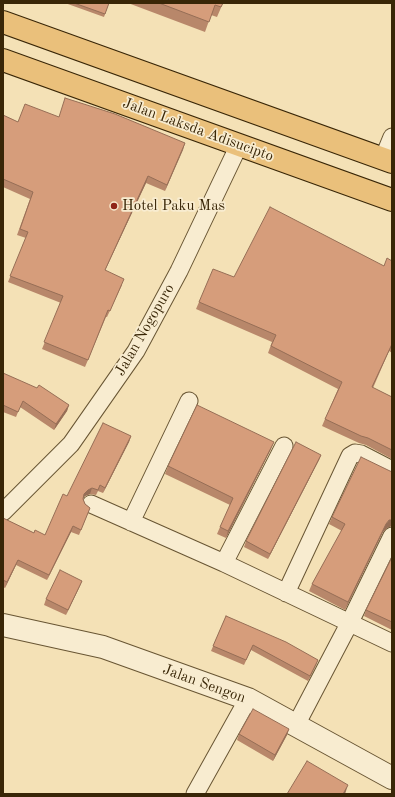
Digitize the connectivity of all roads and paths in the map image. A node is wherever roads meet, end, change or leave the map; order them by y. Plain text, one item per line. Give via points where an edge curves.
1 (3, 22) edge
2 (3, 60) edge
3 (392, 137) edge
4 (239, 145) junction
5 (387, 160) edge
6 (392, 200) edge
7 (189, 401) dead end
8 (284, 446) dead end
9 (392, 470) edge
10 (91, 504) dead end
11 (3, 512) edge
12 (131, 522) junction
13 (392, 536) edge
14 (224, 563) junction
15 (286, 593) junction
16 (350, 622) junction
17 (3, 625) edge
18 (392, 643) edge
19 (248, 699) junction
20 (296, 725) junction
21 (392, 778) edge
22 (195, 794) edge

1 - 5 main road
2 - 4 main road, Jalan Laksda Adisucipto
3 - 5 street
4 - 6 main road, Jalan Laksda Adisucipto
4 - 11 street, Jalan Nogopuro via 179,272 136,351 71,444
7 - 12 street
8 - 14 street
9 - 15 street via 361,454 355,453 350,456
10 - 12 street
12 - 14 street
13 - 16 street
14 - 15 street
15 - 16 street
16 - 18 street
16 - 20 street
17 - 19 street, Jalan Sengon via 103,647
19 - 20 street, Jalan Sengon
19 - 22 street
20 - 21 street, Jalan Sengon

